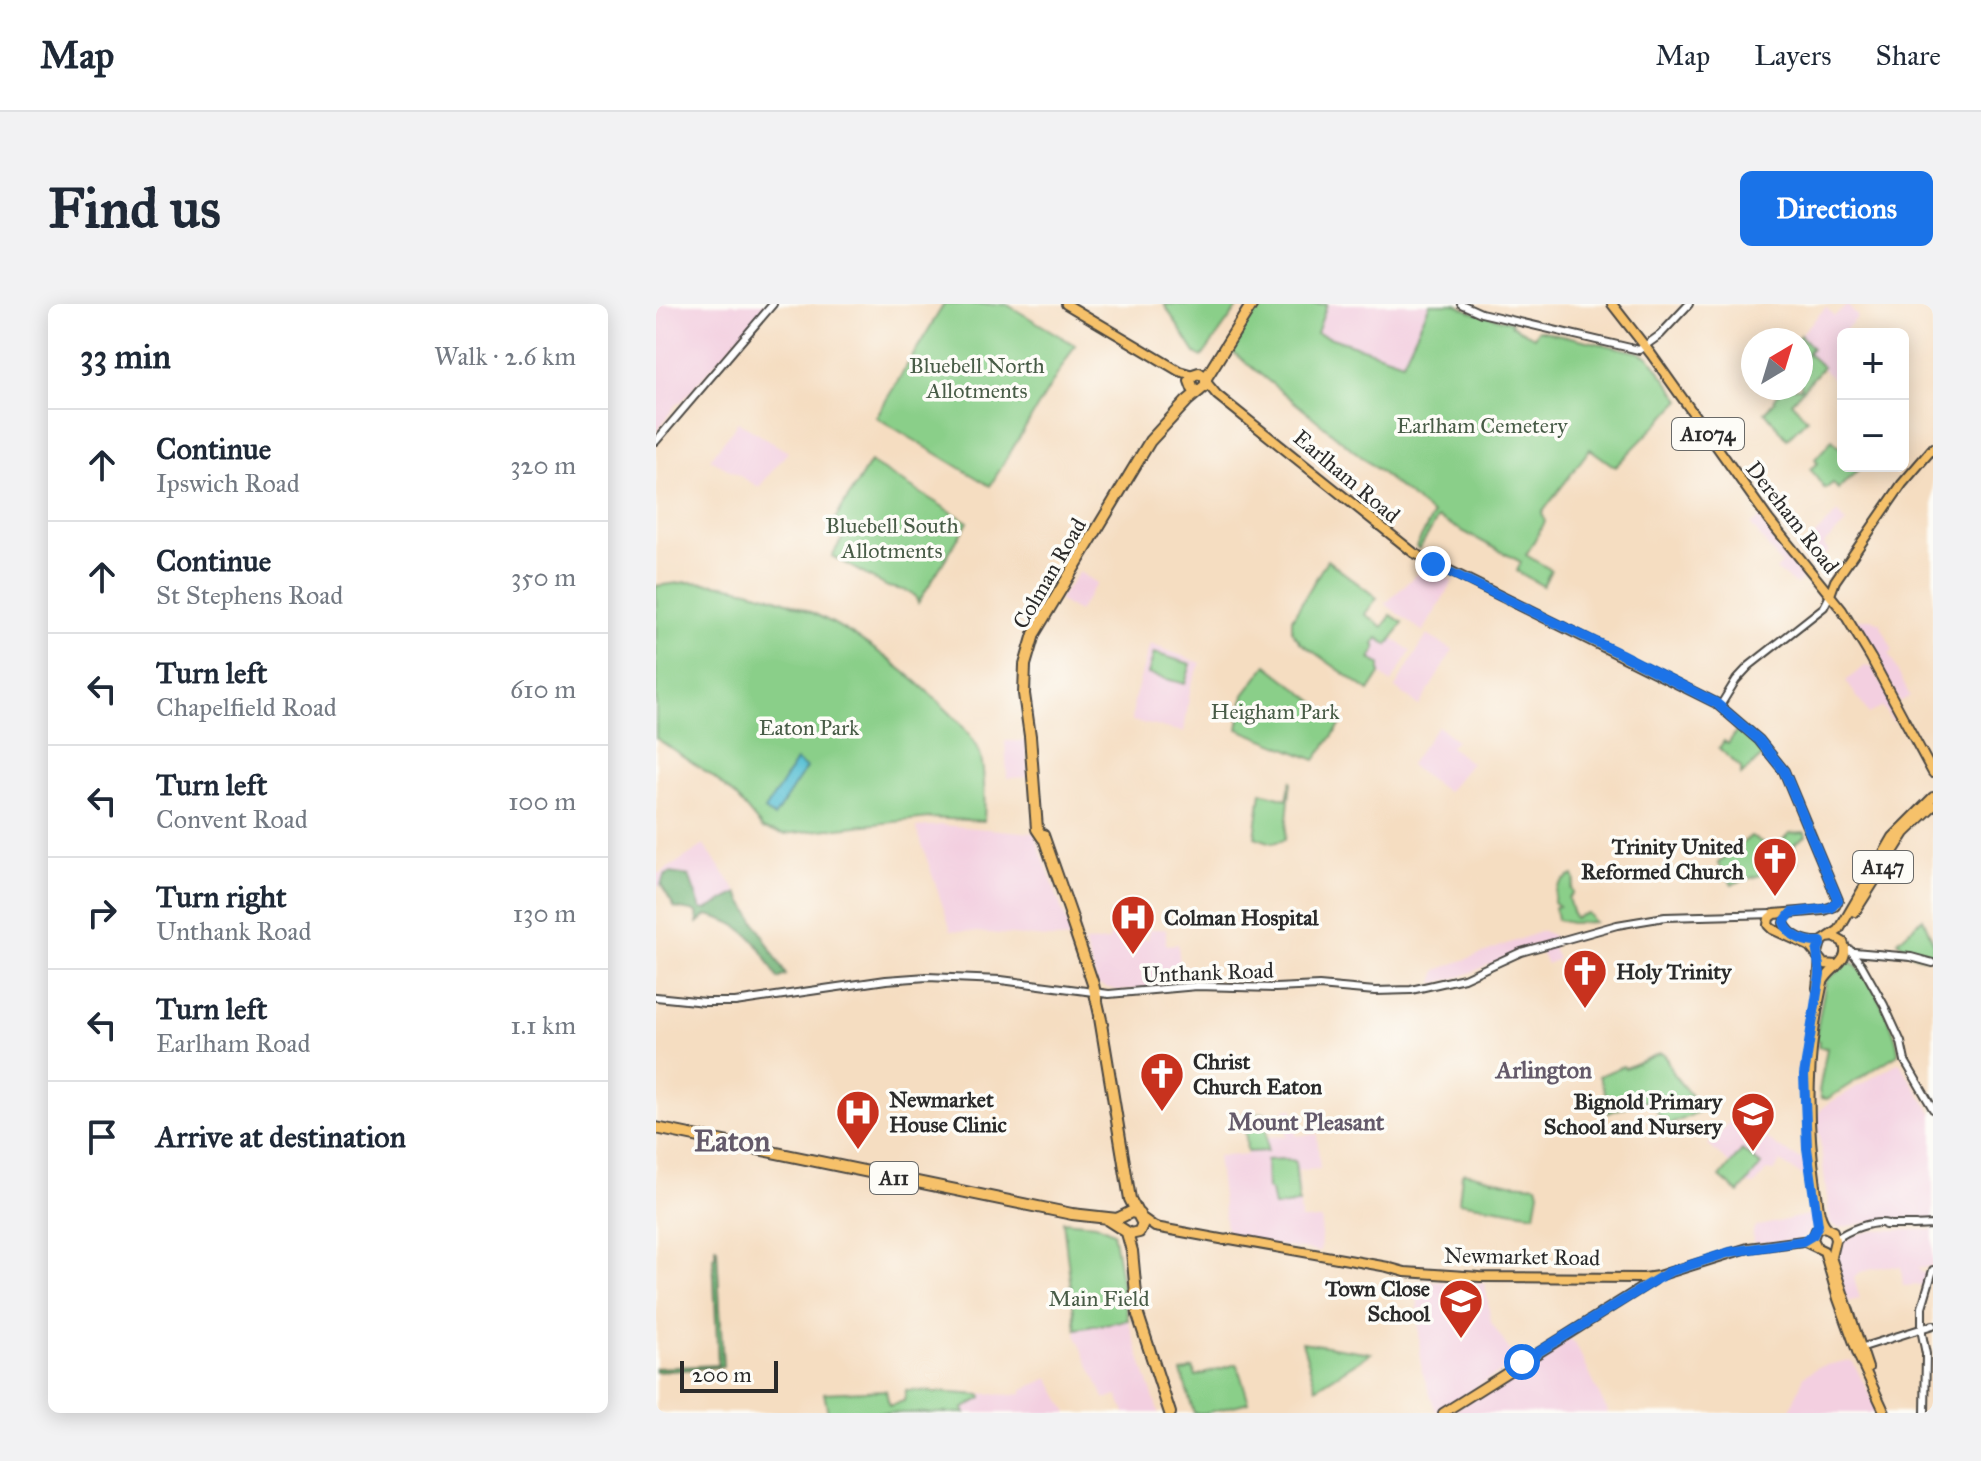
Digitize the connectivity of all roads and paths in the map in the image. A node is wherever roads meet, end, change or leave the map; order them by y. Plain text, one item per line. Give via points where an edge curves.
1 (773, 304) edge
2 (1066, 304) edge
3 (1249, 304) edge
4 (1461, 304) edge
5 (1612, 304) edge
6 (1689, 304) edge
7 (1645, 346) junction
8 (1199, 383) junction
9 (656, 441) edge
10 (1933, 448) edge
11 (1830, 595) junction
12 (1720, 706) junction
13 (1926, 763) junction
14 (1933, 773) edge
15 (1933, 783) edge
16 (1933, 801) edge
17 (1837, 904) joint
18 (1795, 912) junction
19 (1775, 914) junction
20 (1753, 915) junction
21 (1784, 922) junction
22 (1772, 927) junction
23 (1824, 940) junction
24 (1846, 946) junction
25 (1869, 954) junction
26 (1854, 958) junction
27 (1819, 959) junction
28 (1933, 963) edge
29 (1839, 964) junction
30 (1096, 993) junction
31 (656, 997) edge
32 (1933, 1109) edge
33 (656, 1128) edge
34 (1130, 1199) junction
35 (1125, 1215) junction
36 (1140, 1215) junction
37 (1105, 1219) junction
38 (1933, 1225) edge
39 (1155, 1227) junction
40 (1829, 1228) junction
41 (1855, 1229) junction
42 (1132, 1231) junction
43 (1816, 1240) junction
44 (1833, 1242) junction
45 (1933, 1270) edge
46 (1650, 1277) junction
47 (1839, 1288) junction
48 (1933, 1325) edge
49 (1922, 1328) junction
50 (1860, 1348) junction
51 (1170, 1413) edge
52 (1443, 1413) edge
53 (1885, 1413) edge
54 (1925, 1413) edge

1 - 9 street
2 - 8 main road, Earlham Road
3 - 8 highway, Colman Road
4 - 7 street via 1550,330 1639,350
5 - 7 main road, Dereham Road / A1074
6 - 7 street
7 - 11 main road, Dereham Road / A1074 via 1769,520
8 - 12 main road, Earlham Road via 1422,558
8 - 30 highway, Colman Road via 1150,441 1044,614 1028,651 1024,694 1039,826
10 - 11 main road via 1902,484
11 - 12 street via 1824,607 1749,666
11 - 13 main road, Dereham Road / A1074 via 1871,658
12 - 17 main road, Earlham Road via 1784,771
13 - 14 main road, Dereham Road / A1074
13 - 15 main road, Dereham Road / A1074
16 - 23 main road, A147 via 1893,837 1839,930
16 - 24 main road, A147 via 1905,833 1849,921
17 - 18 main road, Unthank Road
18 - 19 main road, Unthank Road
18 - 21 main road
19 - 20 street, Unthank Road
19 - 21 main road
19 - 22 main road via 1769,918
20 - 22 street
20 - 30 street, Unthank Road via 1665,917 1617,925 1420,989 1197,986
21 - 22 main road via 1781,929
21 - 23 main road via 1790,933 1809,942
22 - 27 main road via 1807,945
23 - 24 main road via 1834,937
23 - 27 main road, A147
24 - 25 street
24 - 26 street
24 - 29 main road, A147
25 - 26 street
25 - 28 street
26 - 29 street
26 - 32 street via 1885,1007 1905,1061
27 - 29 main road via 1828,966
27 - 43 main road, A147 via 1804,1075
29 - 40 main road, A147 via 1822,986 1808,1078 1815,1177 1822,1221
30 - 31 street, Unthank Road via 927,977 735,1002
30 - 34 highway, Colman Road
33 - 37 highway, A11
34 - 35 highway
34 - 36 highway
35 - 36 highway, A11
35 - 37 highway, A11
35 - 42 highway
36 - 39 main road, Newmarket Road
36 - 42 highway via 1143,1224
37 - 42 highway, A11
38 - 41 street
39 - 42 main road, Newmarket Road
39 - 46 main road, Newmarket Road via 1412,1272 1497,1278
40 - 41 street
40 - 43 main road
40 - 44 main road, A147
41 - 44 street
42 - 51 highway via 1138,1315
43 - 44 main road
43 - 46 main road via 1730,1252
43 - 47 main road, A147
44 - 47 main road, A147
45 - 49 street
46 - 52 main road
47 - 50 main road, A147
47 - 50 main road, A147
48 - 49 street
49 - 50 street
49 - 54 street
50 - 53 main road, A147

